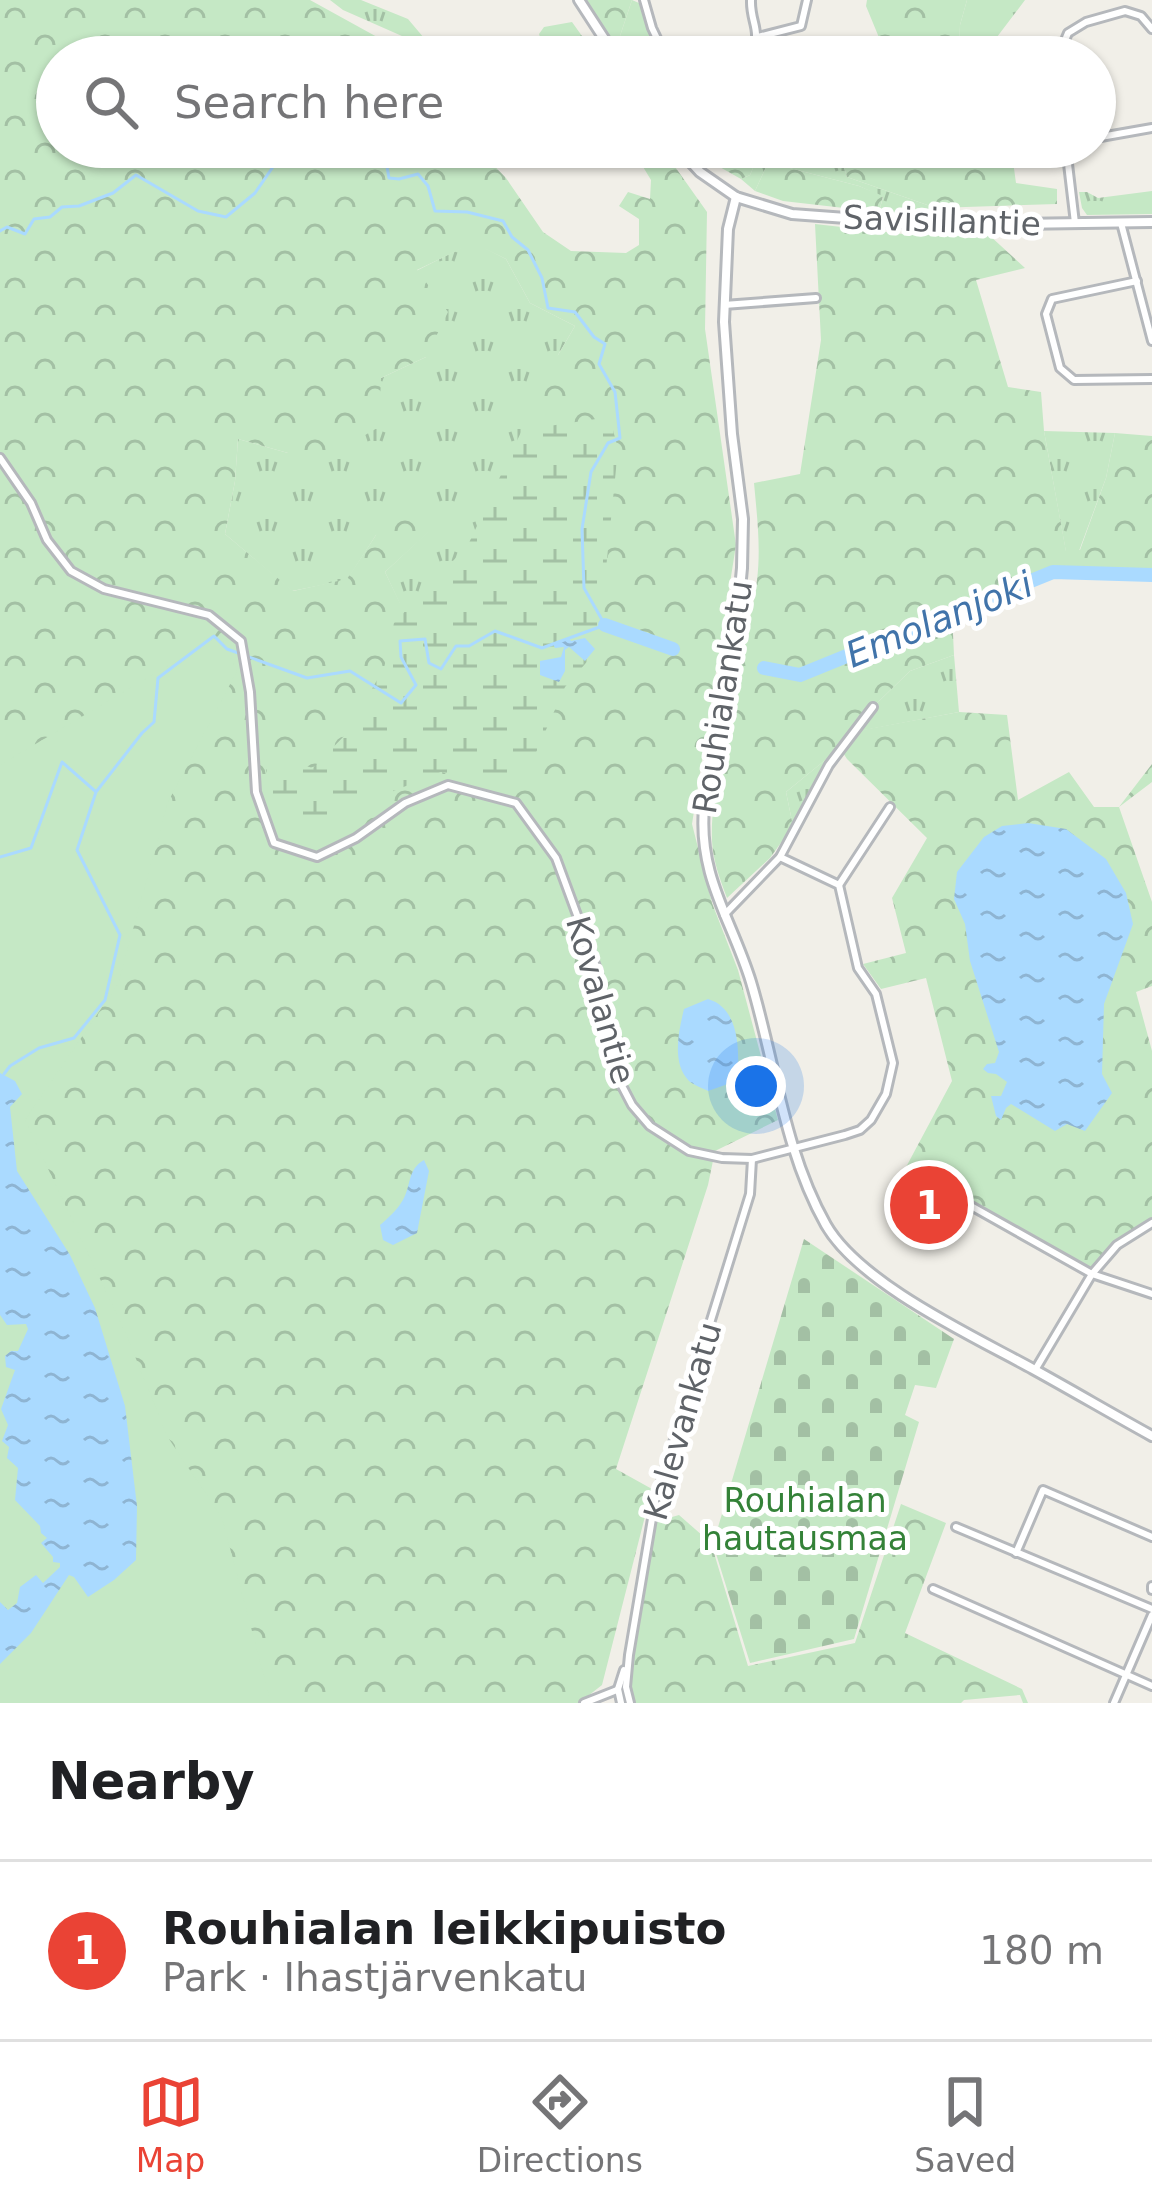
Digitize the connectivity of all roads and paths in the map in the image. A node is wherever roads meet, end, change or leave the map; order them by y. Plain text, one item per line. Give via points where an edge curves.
1 (580, 0) edge
2 (644, 0) edge
3 (751, 0) edge
4 (807, 0) edge
5 (1152, 28) edge
6 (603, 36) edge
7 (656, 36) edge
8 (758, 36) edge
9 (762, 36) edge
10 (1067, 36) edge
11 (1152, 128) edge
12 (1116, 135) edge
13 (696, 168) edge
14 (1068, 168) edge
15 (736, 197) junction
16 (1152, 222) edge
17 (1075, 223) junction
18 (1121, 224) junction
19 (1137, 281) junction
20 (816, 298) dead end
21 (724, 305) junction
22 (1152, 340) edge
23 (1152, 379) edge
24 (0, 458) edge
25 (873, 707) dead end
26 (890, 807) dead end
27 (780, 856) junction
28 (839, 885) junction
29 (724, 915) junction
30 (795, 1148) junction
31 (752, 1159) junction
32 (948, 1193) dead end
33 (1152, 1223) edge
34 (1092, 1274) junction
35 (1152, 1294) edge
36 (1035, 1370) junction
37 (1152, 1436) edge
38 (956, 1527) dead end
39 (1152, 1537) edge
40 (1016, 1553) junction
41 (934, 1589) dead end
42 (1152, 1612) edge
43 (1126, 1675) junction
44 (1152, 1686) edge
45 (622, 1688) junction
46 (584, 1703) edge
47 (625, 1703) edge
48 (1114, 1703) edge

1 - 6 street
2 - 7 street
3 - 8 street
4 - 9 street via 801,26
5 - 10 street via 1125,11
11 - 12 street
13 - 15 street
14 - 17 street
15 - 17 street, Savisillantie via 792,214 896,224
15 - 21 street, Rouhialankatu
16 - 18 street, Savisillantie
17 - 18 street, Savisillantie
18 - 19 street
19 - 22 street
19 - 23 street via 1052,299 1046,314 1060,368 1074,380
20 - 21 street
21 - 29 street, Rouhialankatu via 742,568 702,824
24 - 31 street, Kovalantie via 71,571 104,589 209,615 241,641 256,792 274,843 317,857 448,785 516,802 556,858 598,973 604,1025 632,1105 689,1151
25 - 27 street via 829,765
26 - 28 street
27 - 28 street
27 - 29 street
28 - 30 street, Kovalantie via 858,968 876,994 891,1080 860,1130
29 - 30 street, Rouhialankatu via 750,978
30 - 31 street, Kovalantie
30 - 36 street, Rouhialankatu via 828,1228 857,1263
31 - 45 street, Kalevankatu via 750,1195 656,1501
32 - 34 street
33 - 34 street
34 - 35 street
34 - 36 street
36 - 37 street, Rouhialankatu
38 - 40 street
39 - 40 street via 1043,1490
40 - 42 street
41 - 43 street
42 - 43 street
43 - 44 street
43 - 48 street
45 - 46 street
45 - 47 street, Kalevankatu

